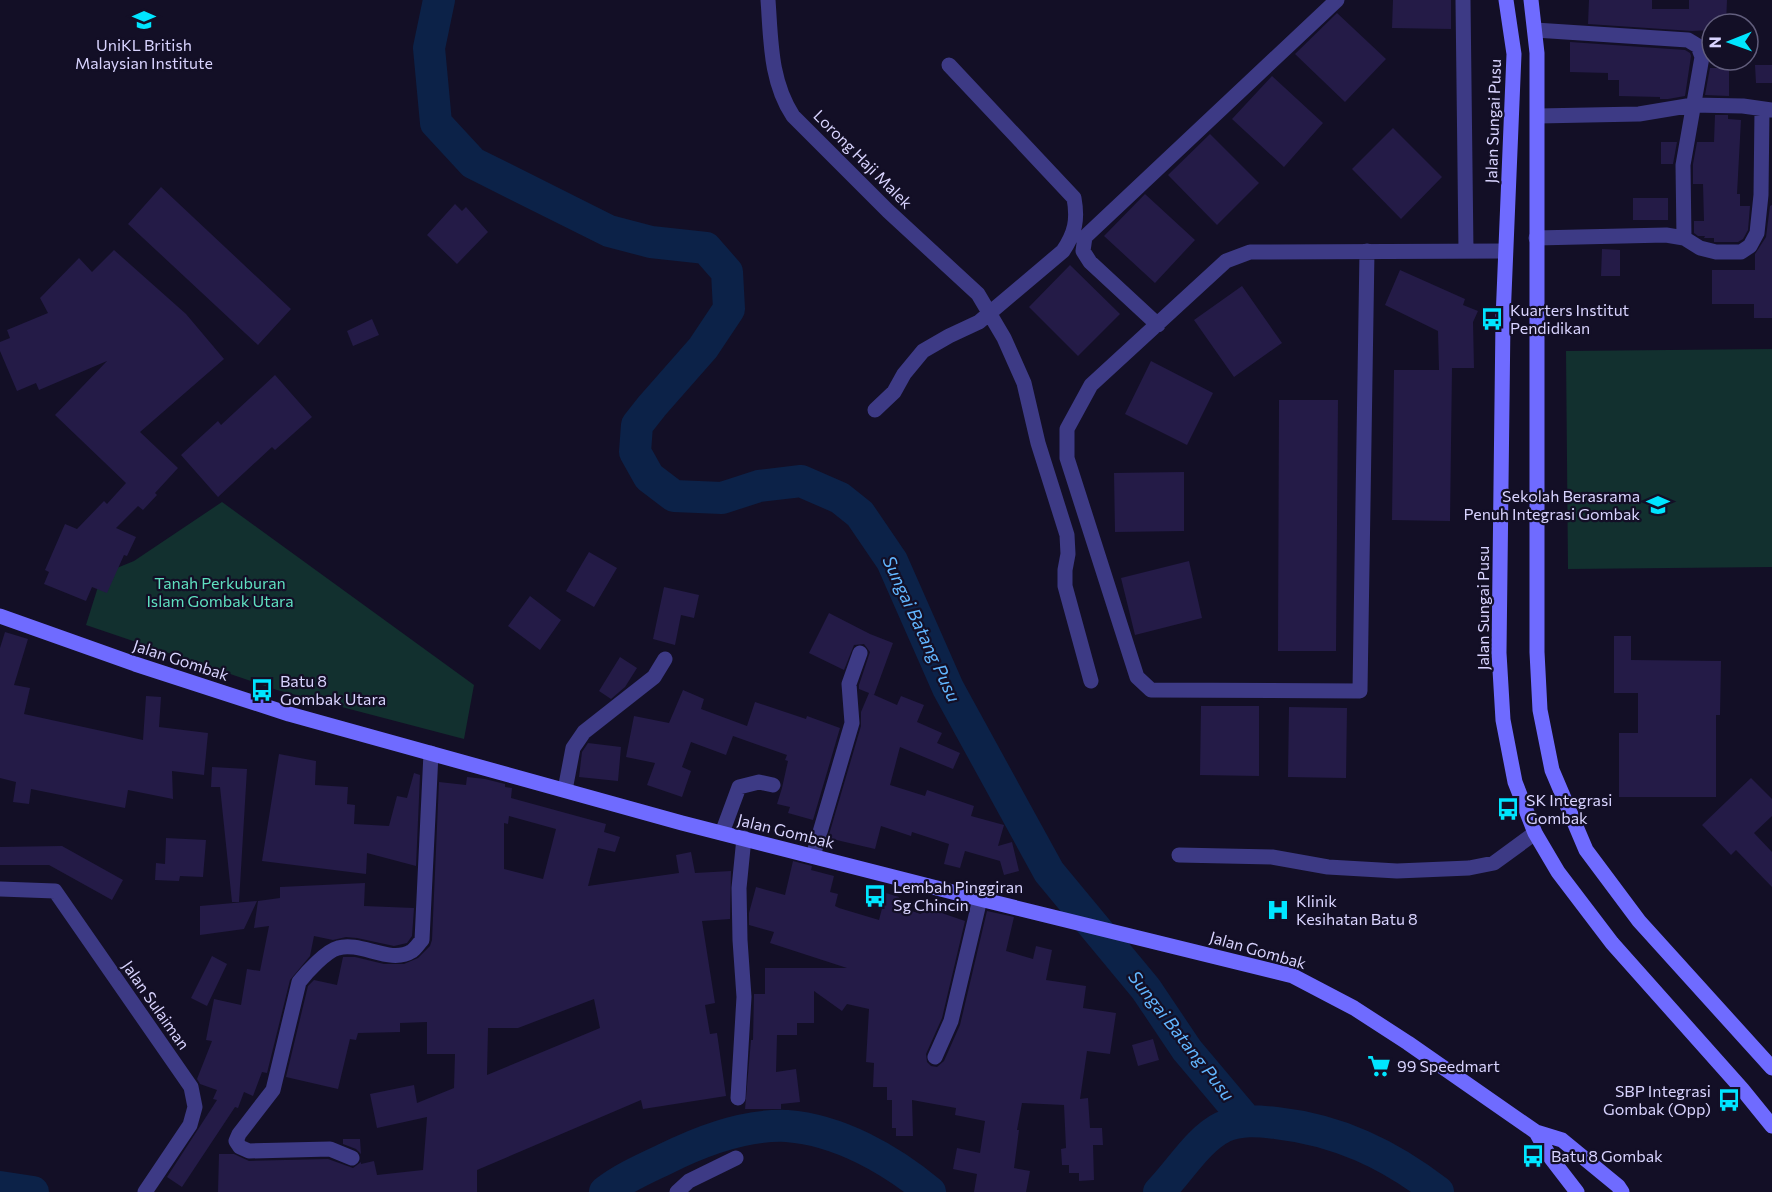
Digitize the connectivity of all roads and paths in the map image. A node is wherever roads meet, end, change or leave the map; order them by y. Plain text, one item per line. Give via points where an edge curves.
1 (768, 0) edge
2 (1337, 0) edge
3 (1463, 0) edge
4 (1506, 0) edge
5 (1531, 0) edge
6 (1535, 30) junction
7 (949, 65) dead end
8 (1693, 105) junction
9 (1767, 110) edge
10 (1538, 116) junction
11 (1536, 238) junction
12 (1684, 238) junction
13 (1367, 251) junction
14 (1466, 251) junction
15 (1505, 251) junction
16 (989, 314) junction
17 (1158, 325) junction
18 (875, 411) dead end
19 (0, 616) edge
20 (860, 653) dead end
21 (665, 658) dead end
22 (1091, 681) dead end
23 (431, 753) junction
24 (772, 785) dead end
25 (565, 790) junction
26 (722, 833) junction
27 (1535, 833) junction
28 (744, 838) junction
29 (1179, 855) dead end
30 (813, 856) junction
31 (0, 889) edge
32 (980, 899) junction
33 (935, 1057) dead end
34 (1772, 1068) edge
35 (738, 1098) dead end
36 (1772, 1126) edge
37 (1536, 1132) junction
38 (352, 1158) dead end
39 (736, 1158) dead end
40 (145, 1192) edge
41 (677, 1192) edge
42 (1577, 1192) edge
43 (1622, 1192) edge

1 - 16 street, Lorong Haji Malek via 773,70 793,116 978,294
2 - 17 street via 1085,237 1083,251 1089,262
3 - 14 street
4 - 15 main road, Jalan Sungai Pusu via 1514,54
5 - 6 main road
6 - 8 street via 1688,40 1698,46 1702,57
6 - 10 main road
7 - 16 street via 1074,198 1073,236 1063,250
8 - 9 street
8 - 10 street via 1639,114
8 - 12 street via 1683,165
9 - 12 street via 1757,233 1750,246 1741,252 1716,252
10 - 11 main road
11 - 12 street
11 - 34 main road via 1537,652 1540,710 1552,770 1586,850 1639,921
13 - 14 street
13 - 17 street via 1250,252 1226,261
13 - 17 street via 1359,691 1151,690 1137,678 1067,458 1067,429 1091,385
14 - 15 street
15 - 27 main road, Jalan Sungai Pusu via 1502,709 1515,782
16 - 18 street via 924,351
16 - 22 street, Lorong Haji Malek via 1024,383 1067,536 1065,586
19 - 23 main road, Jalan Gombak via 279,711
20 - 30 street via 849,684 852,723
21 - 25 street via 654,677 584,732 573,747
23 - 25 main road, Jalan Gombak
23 - 38 street via 422,940 411,952 392,955 348,946 336,948 308,971 299,982 273,1090 236,1141 249,1150 330,1149
24 - 26 street via 759,782 739,787
25 - 26 main road, Jalan Gombak
26 - 28 main road, Jalan Gombak
27 - 29 street via 1494,863 1469,868 1397,871 1328,867 1272,857
27 - 36 main road, Jalan Sungai Pusu via 1558,872 1612,943
28 - 30 main road, Jalan Gombak
28 - 35 street via 739,898 744,997
30 - 32 main road, Jalan Gombak
31 - 40 street, Jalan Sulaiman via 55,891 191,1087 195,1107 190,1125
32 - 33 street via 951,1020
32 - 37 main road, Jalan Gombak via 1293,976 1354,1008
37 - 42 main road, Jalan Gombak
37 - 43 main road, Jalan Gombak via 1562,1140
39 - 41 street via 688,1181

